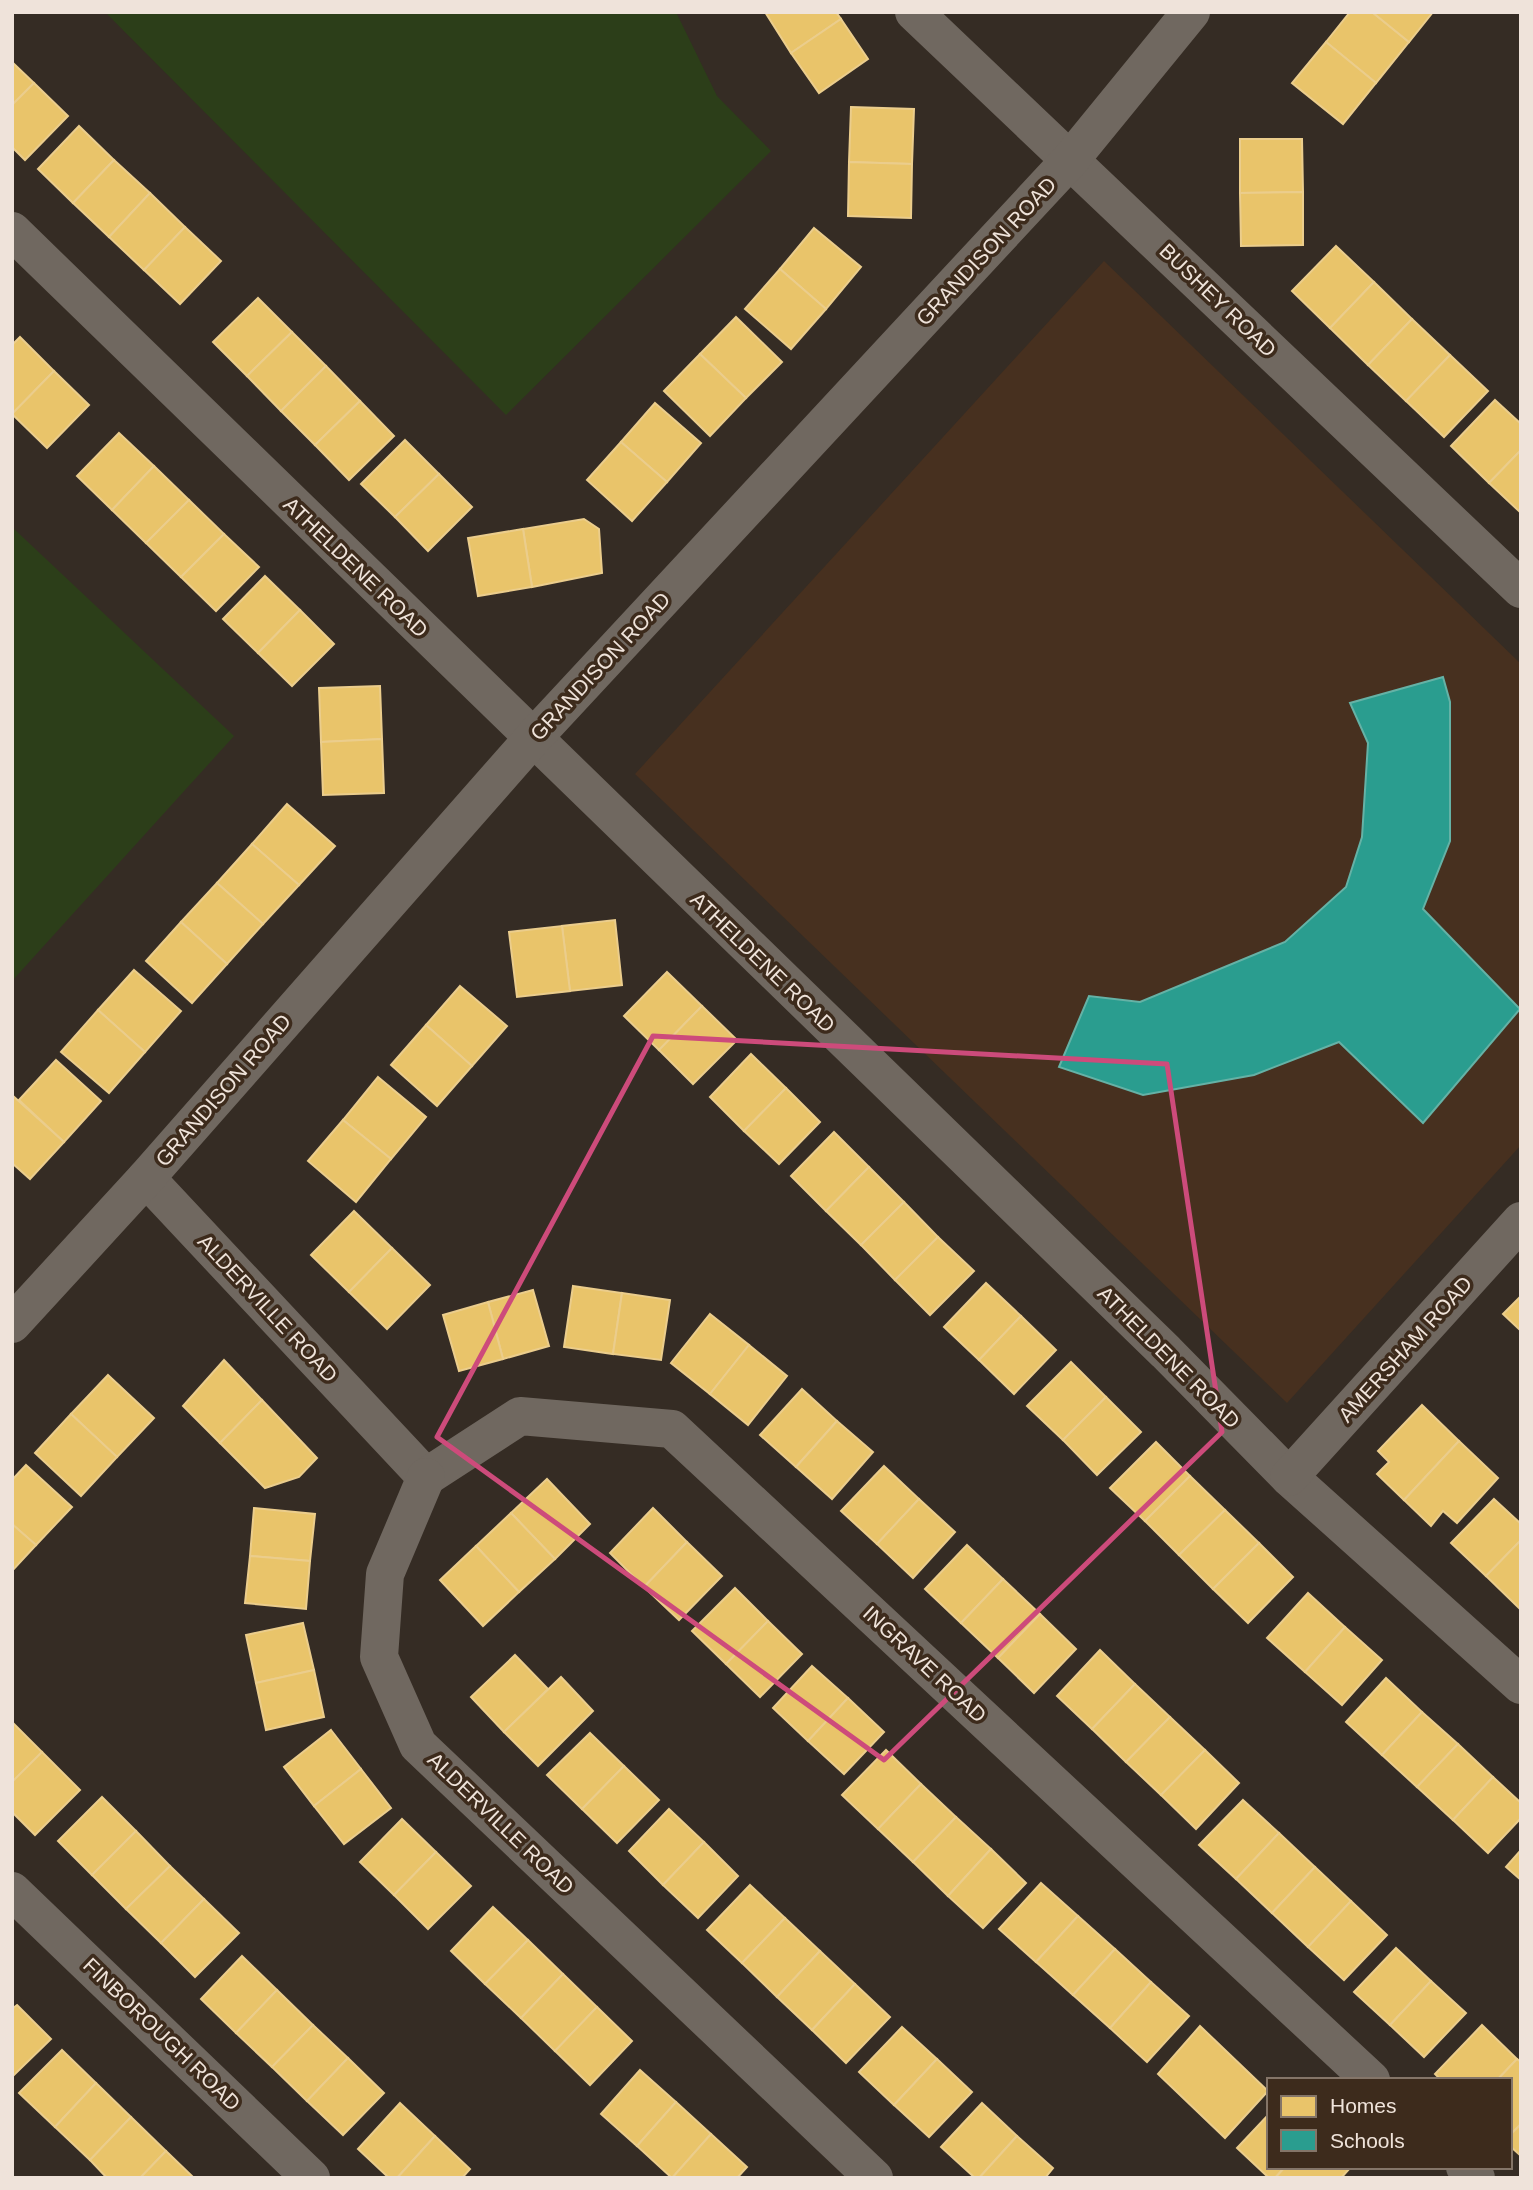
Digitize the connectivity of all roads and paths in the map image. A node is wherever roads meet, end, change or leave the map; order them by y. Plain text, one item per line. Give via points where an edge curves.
1 (914, 12) edge
2 (1191, 12) edge
3 (1071, 159) junction
4 (12, 231) edge
5 (1521, 589) edge
6 (533, 738) junction
7 (146, 1178) junction
8 (1521, 1220) edge
9 (12, 1324) edge
10 (426, 1477) junction
11 (1289, 1477) junction
12 (1521, 1685) edge
13 (12, 1891) edge
14 (1369, 2078) edge
15 (311, 2178) edge
16 (874, 2178) edge

1 - 3 street, BUSHEY ROAD
2 - 3 street, GRANDISON ROAD
3 - 5 street, BUSHEY ROAD
3 - 6 street, GRANDISON ROAD
4 - 6 street, ATHELDENE ROAD
6 - 7 street, GRANDISON ROAD
6 - 11 street, ATHELDENE ROAD
7 - 9 street, GRANDISON ROAD
7 - 10 street, ALDERVILLE ROAD
8 - 11 street, AMERSHAM ROAD
10 - 14 street, INGRAVE ROAD via 520,1416 673,1429
10 - 16 street, ALDERVILLE ROAD via 385,1574 379,1657 418,1745
11 - 12 street, ATHELDENE ROAD
13 - 15 street, FINBOROUGH ROAD

